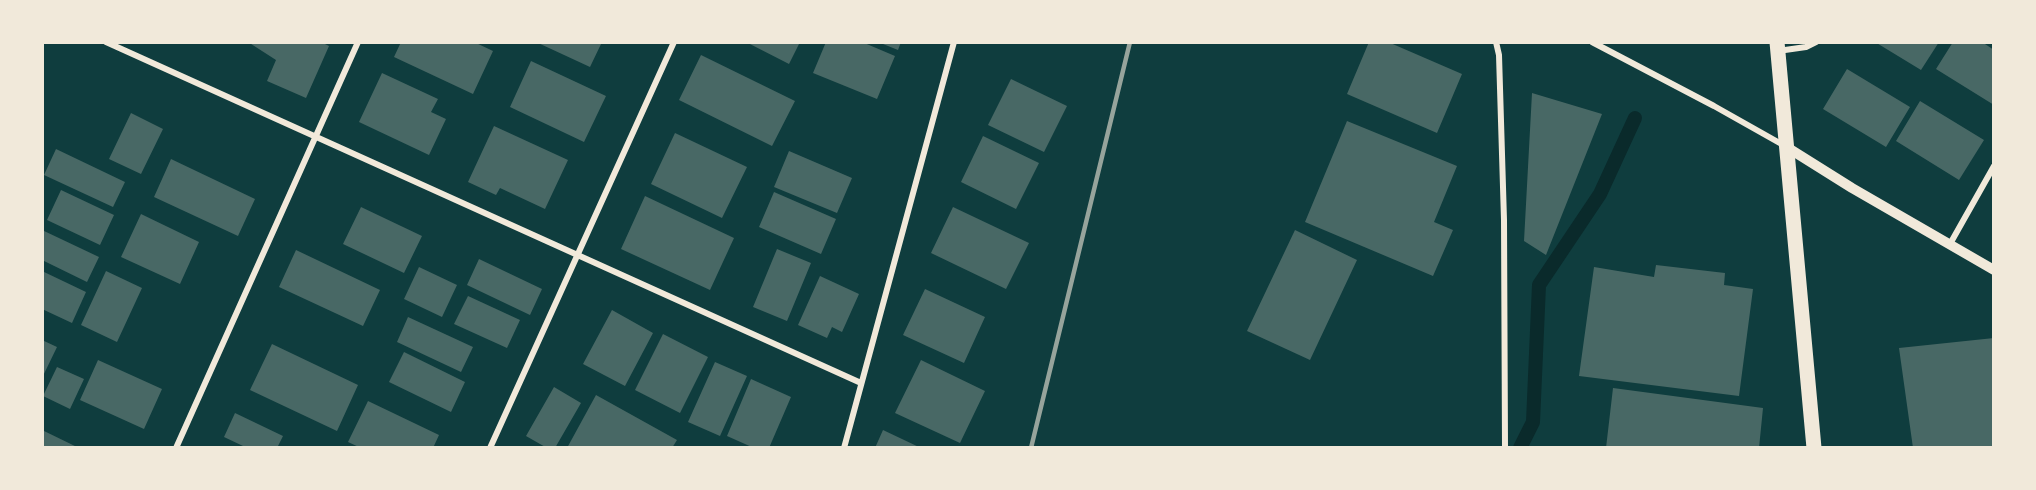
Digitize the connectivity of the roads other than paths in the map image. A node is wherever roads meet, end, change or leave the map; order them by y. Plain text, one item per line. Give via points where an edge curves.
1 (106, 42) edge
2 (358, 42) edge
3 (674, 42) edge
4 (954, 42) edge
5 (1496, 42) edge
6 (1592, 42) edge
7 (1816, 42) edge
8 (1777, 46) edge
9 (315, 137) junction
10 (1785, 146) junction
11 (1994, 166) edge
12 (1950, 244) junction
13 (578, 255) junction
14 (1994, 270) edge
15 (861, 383) junction
16 (1505, 446) edge
17 (176, 448) edge
18 (490, 448) edge
19 (844, 448) edge
20 (1814, 448) edge

1 - 9 street
2 - 9 street
3 - 13 street
4 - 15 street
5 - 16 street via 1504,220
6 - 10 street
7 - 8 street via 1806,47
8 - 10 main road
9 - 13 street
9 - 17 street
10 - 12 street
10 - 20 main road
11 - 12 street
12 - 14 street
13 - 15 street
13 - 18 street
15 - 19 street

